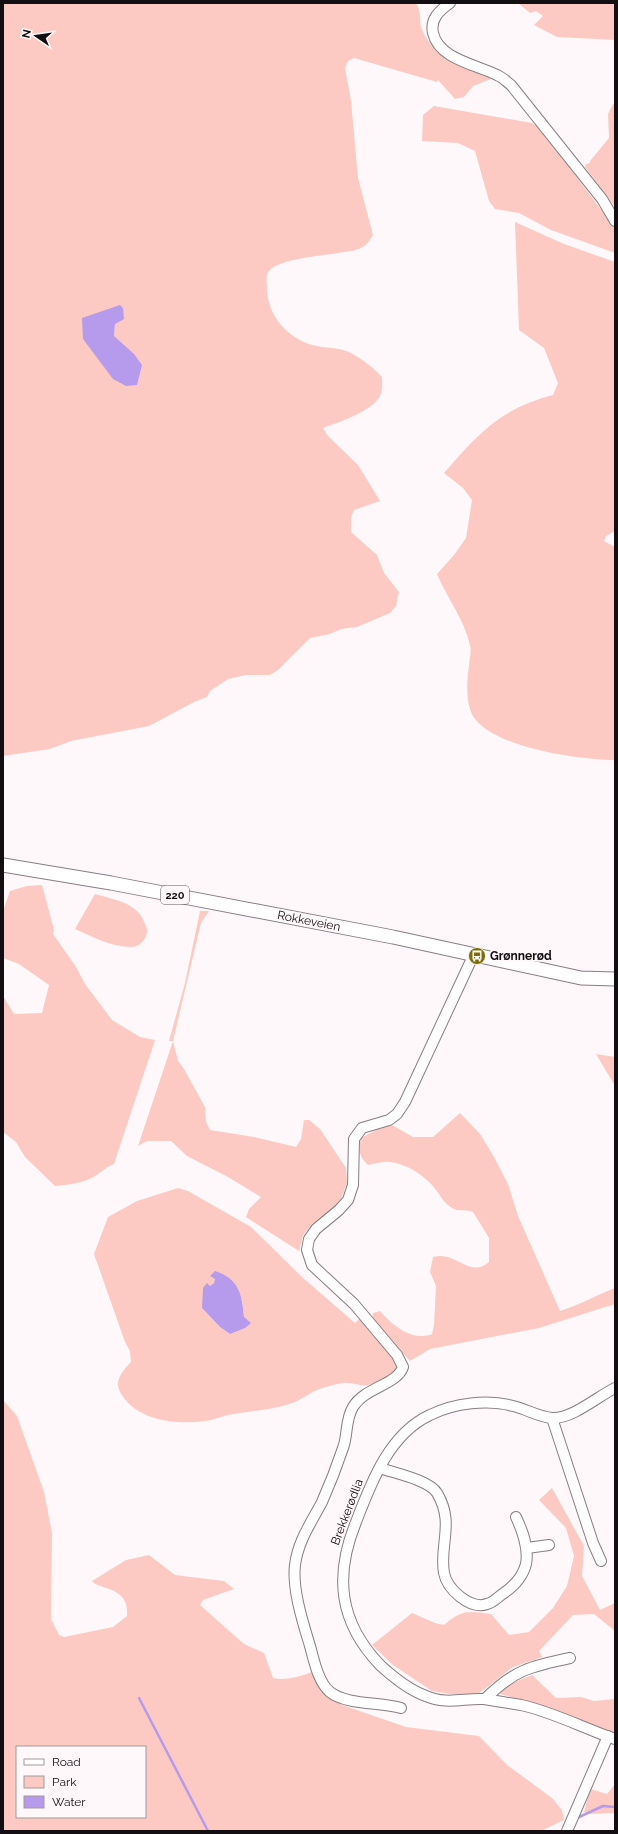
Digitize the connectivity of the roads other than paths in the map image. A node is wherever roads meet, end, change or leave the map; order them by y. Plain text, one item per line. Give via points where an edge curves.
1 (450, 3) edge
2 (615, 221) edge
3 (3, 865) edge
4 (474, 954) junction
5 (615, 979) edge
6 (615, 1388) edge
7 (552, 1418) junction
8 (380, 1468) junction
9 (516, 1517) dead end
10 (549, 1545) dead end
11 (527, 1548) junction
12 (601, 1561) dead end
13 (570, 1658) dead end
14 (485, 1699) junction
15 (401, 1708) dead end
16 (611, 1737) edge
17 (567, 1831) edge

1 - 2 street via 438,12 434,19 433,31 438,44 448,54 500,76 512,85 602,199
3 - 4 main road, Rokkeveien / 220 via 111,883
4 - 5 main road, Rokkeveien / 220 via 581,978
4 - 15 street via 397,1114 390,1120 362,1128 354,1139 353,1185 348,1200 316,1229 307,1244 312,1265 354,1304 397,1355 403,1367 398,1377 365,1393 348,1416 344,1446 322,1501 300,1542 295,1566 298,1598 323,1684 344,1699
6 - 7 street, Brekkerødlia via 568,1416
7 - 8 street, Brekkerødlia via 495,1402 467,1404 447,1409 430,1415 413,1426 395,1444
7 - 12 street
8 - 11 street via 426,1484 437,1492 447,1527 444,1574 449,1584 465,1600 479,1606 488,1604 507,1591 523,1573
8 - 14 street, Brekkerødlia via 346,1544 343,1588 352,1627 371,1655 392,1677 426,1696 448,1702
9 - 11 street
10 - 11 street
13 - 14 street via 516,1673
14 - 16 street, Brekkerødlia via 521,1705
16 - 17 street

